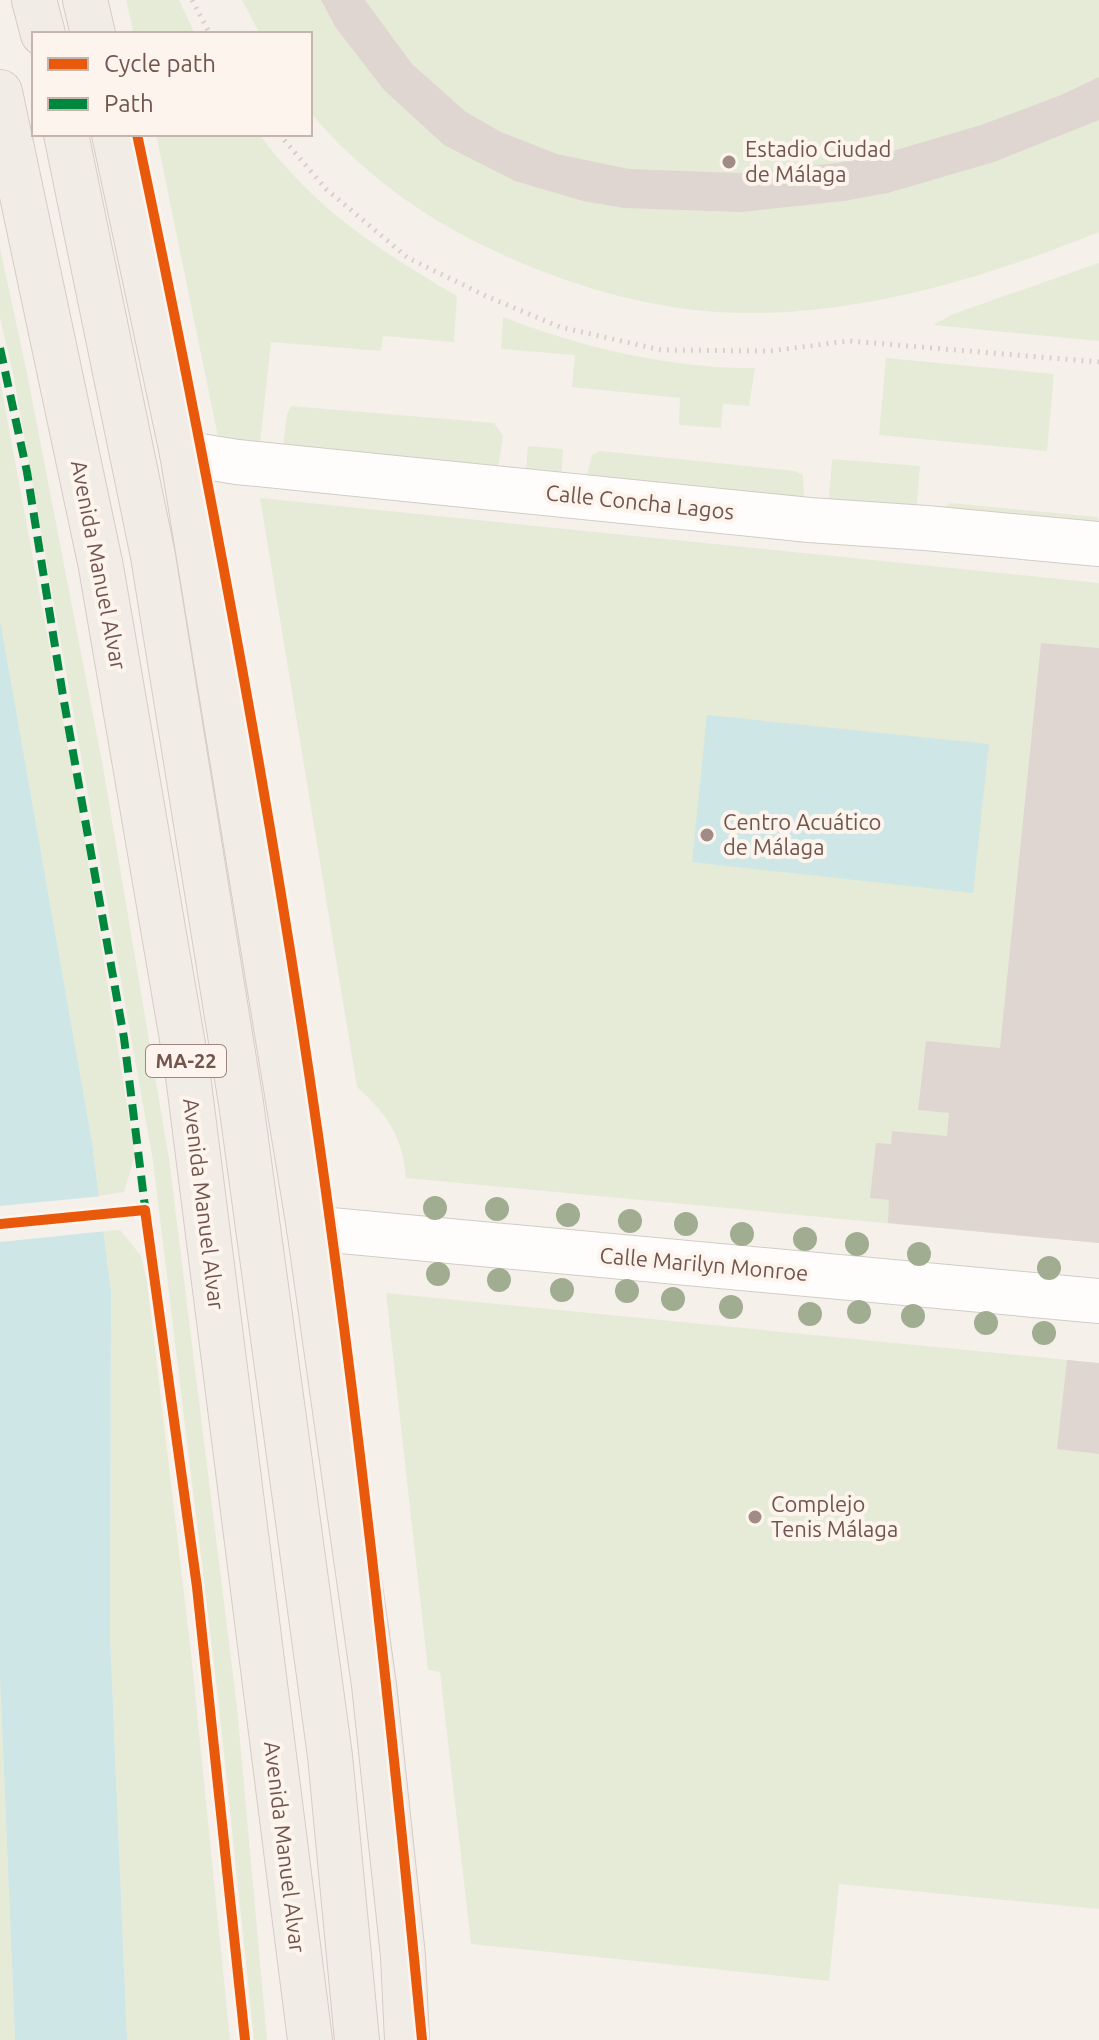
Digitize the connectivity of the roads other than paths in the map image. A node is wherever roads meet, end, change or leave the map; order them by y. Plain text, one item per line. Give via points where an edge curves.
1 (34, 0) edge
2 (85, 0) edge
3 (42, 32) edge
4 (93, 32) edge
5 (0, 92) edge
6 (66, 136) edge
7 (114, 136) edge
8 (182, 453) junction
9 (1099, 544) edge
10 (309, 1228) junction
11 (1099, 1301) edge
12 (310, 2040) edge
13 (357, 2040) edge
14 (407, 2040) edge

1 - 3 main road
2 - 4 main road
5 - 12 main road, Avenida Manuel Alvar / MA-22 via 101,567 187,1068
6 - 13 main road, MA-22 via 153,556 241,1103 330,1756
7 - 8 main road
8 - 9 street, Calle Concha Lagos via 809,520
8 - 10 main road
10 - 11 street, Calle Marilyn Monroe
10 - 14 main road via 374,1685

